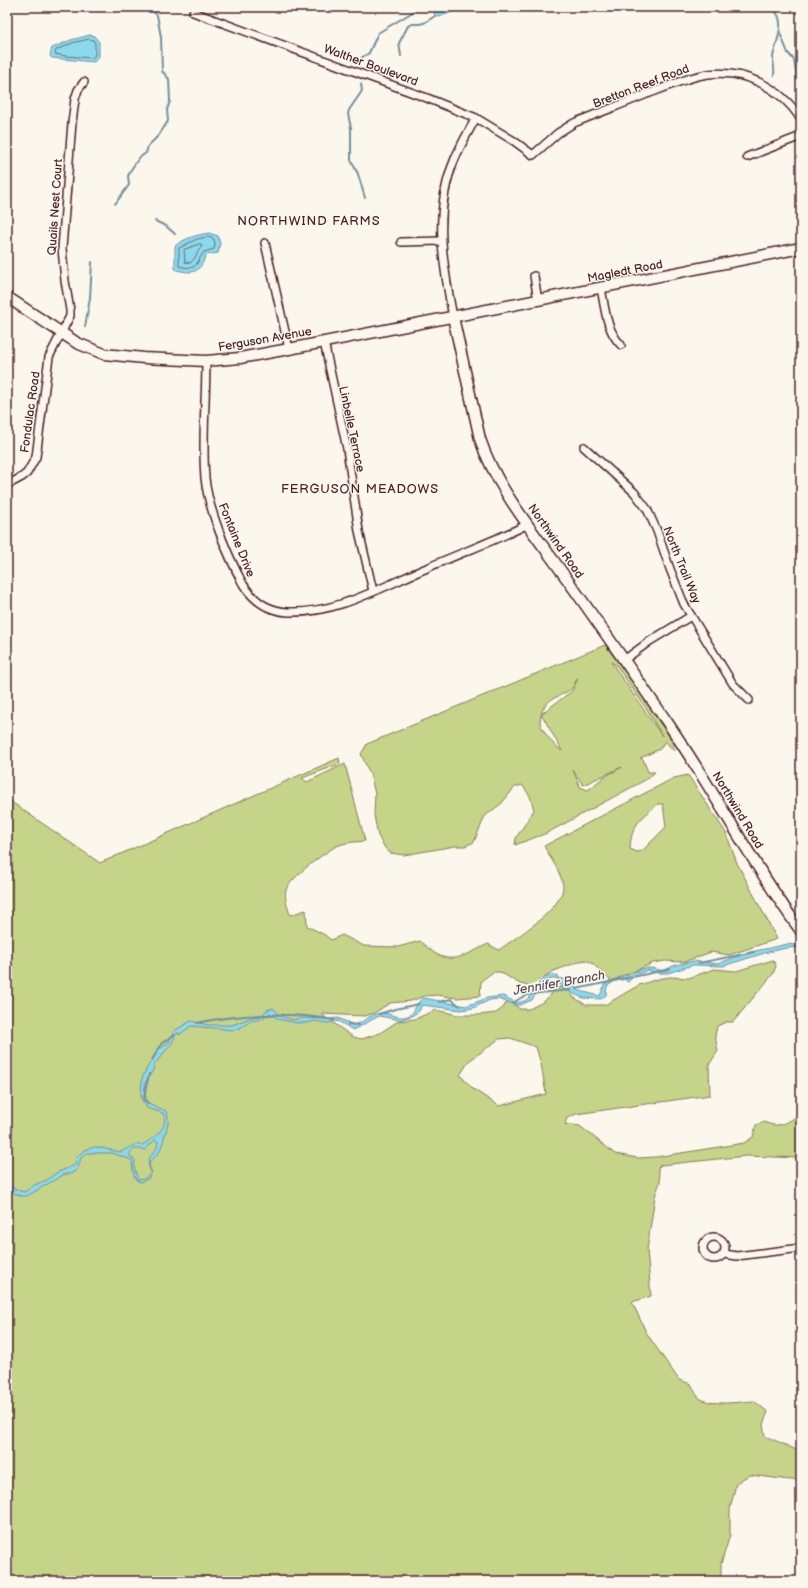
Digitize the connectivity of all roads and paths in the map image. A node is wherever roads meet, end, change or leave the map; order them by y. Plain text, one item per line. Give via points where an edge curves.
1 (193, 12) dead end
2 (84, 82) dead end
3 (476, 118) junction
4 (801, 119) edge
5 (801, 136) edge
6 (533, 155) joint
7 (747, 157) dead end
8 (441, 241) junction
9 (401, 242) dead end
10 (265, 243) dead end
11 (801, 248) edge
12 (534, 276) dead end
13 (601, 288) junction
14 (7, 297) edge
15 (538, 301) junction
16 (453, 317) junction
17 (61, 333) junction
18 (324, 342) junction
19 (621, 345) dead end
20 (289, 349) junction
21 (206, 361) junction
22 (584, 447) dead end
23 (7, 484) edge
24 (528, 524) junction
25 (373, 591) junction
26 (691, 616) junction
27 (624, 660) junction
28 (749, 700) dead end
29 (801, 930) edge
30 (801, 1248) edge
31 (724, 1254) dead end

1 - 3 street, Walther Boulevard
2 - 17 street, Quails Nest Court via 75,99 72,123 62,248 70,316
3 - 6 street, Walther Boulevard
3 - 8 street, Northwind Road via 458,153 447,183 442,210
4 - 6 street, Bretton Reef Road via 777,92 757,81 729,73 707,74 574,123
5 - 7 street
8 - 9 street
8 - 16 street, Northwind Road
10 - 20 street
11 - 13 street, Magledt Road
12 - 15 street
13 - 15 street, Magledt Road
13 - 19 street via 609,327
14 - 17 street, Ferguson Avenue
15 - 16 street, Magledt Road
16 - 18 street, Ferguson Avenue
16 - 24 street, Northwind Road via 483,448 495,473
17 - 21 street, Ferguson Avenue via 104,354
17 - 23 street, Fondulac Road via 49,358 36,457 22,478
18 - 20 street, Ferguson Avenue
18 - 25 street, Linbelle Terrace via 347,449 359,531
20 - 21 street, Ferguson Avenue
21 - 25 street, Fontaine Drive via 205,478 214,516 236,570 249,594 265,606 288,612 329,606
22 - 26 street, North Trail Way via 634,492 647,509 678,590
24 - 25 street, Fontaine Drive
24 - 27 street, Northwind Road
26 - 27 street
26 - 28 street, North Trail Way via 732,684
27 - 29 street, Northwind Road via 692,760 761,874
30 - 31 street via 737,1256

